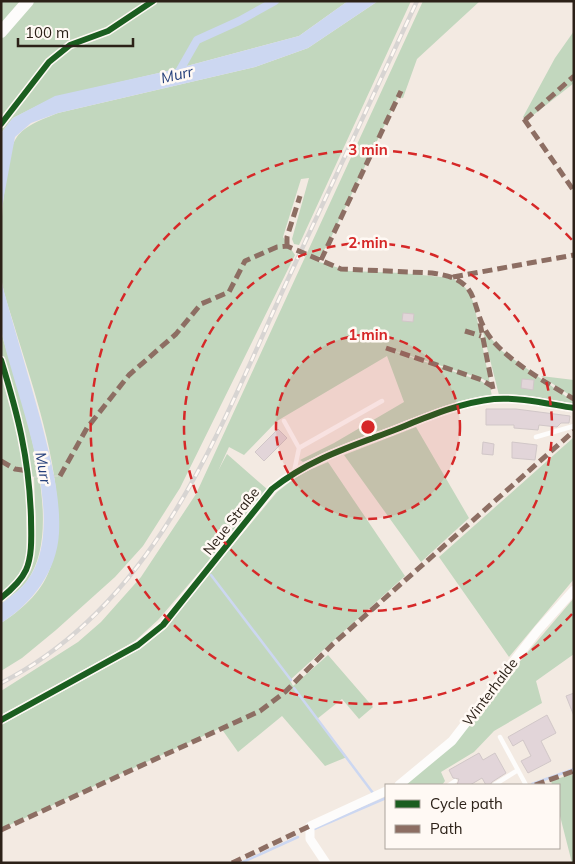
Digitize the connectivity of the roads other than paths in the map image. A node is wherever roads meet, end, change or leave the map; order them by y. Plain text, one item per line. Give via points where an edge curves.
1 (28, 1) edge
2 (1, 32) edge
3 (382, 400) dead end
4 (574, 408) edge
5 (284, 421) dead end
6 (574, 426) edge
7 (536, 437) dead end
8 (299, 448) junction
9 (294, 472) junction
10 (574, 590) edge
11 (1, 720) edge
12 (500, 737) dead end
13 (518, 770) junction
14 (455, 781) dead end
15 (400, 784) edge
16 (450, 784) edge
17 (496, 784) edge
18 (525, 784) edge
19 (385, 791) edge
20 (326, 863) edge

1 - 2 street
3 - 8 lane
4 - 9 street, Neue Straße via 504,399 476,402 420,419
5 - 8 lane
6 - 7 lane
8 - 9 lane
9 - 11 street, Neue Straße via 272,489 163,625 138,645
10 - 15 street, Winterhalde via 538,630 452,741
12 - 13 lane
13 - 17 lane
13 - 18 lane
14 - 16 lane
19 - 20 street via 310,826 310,839

